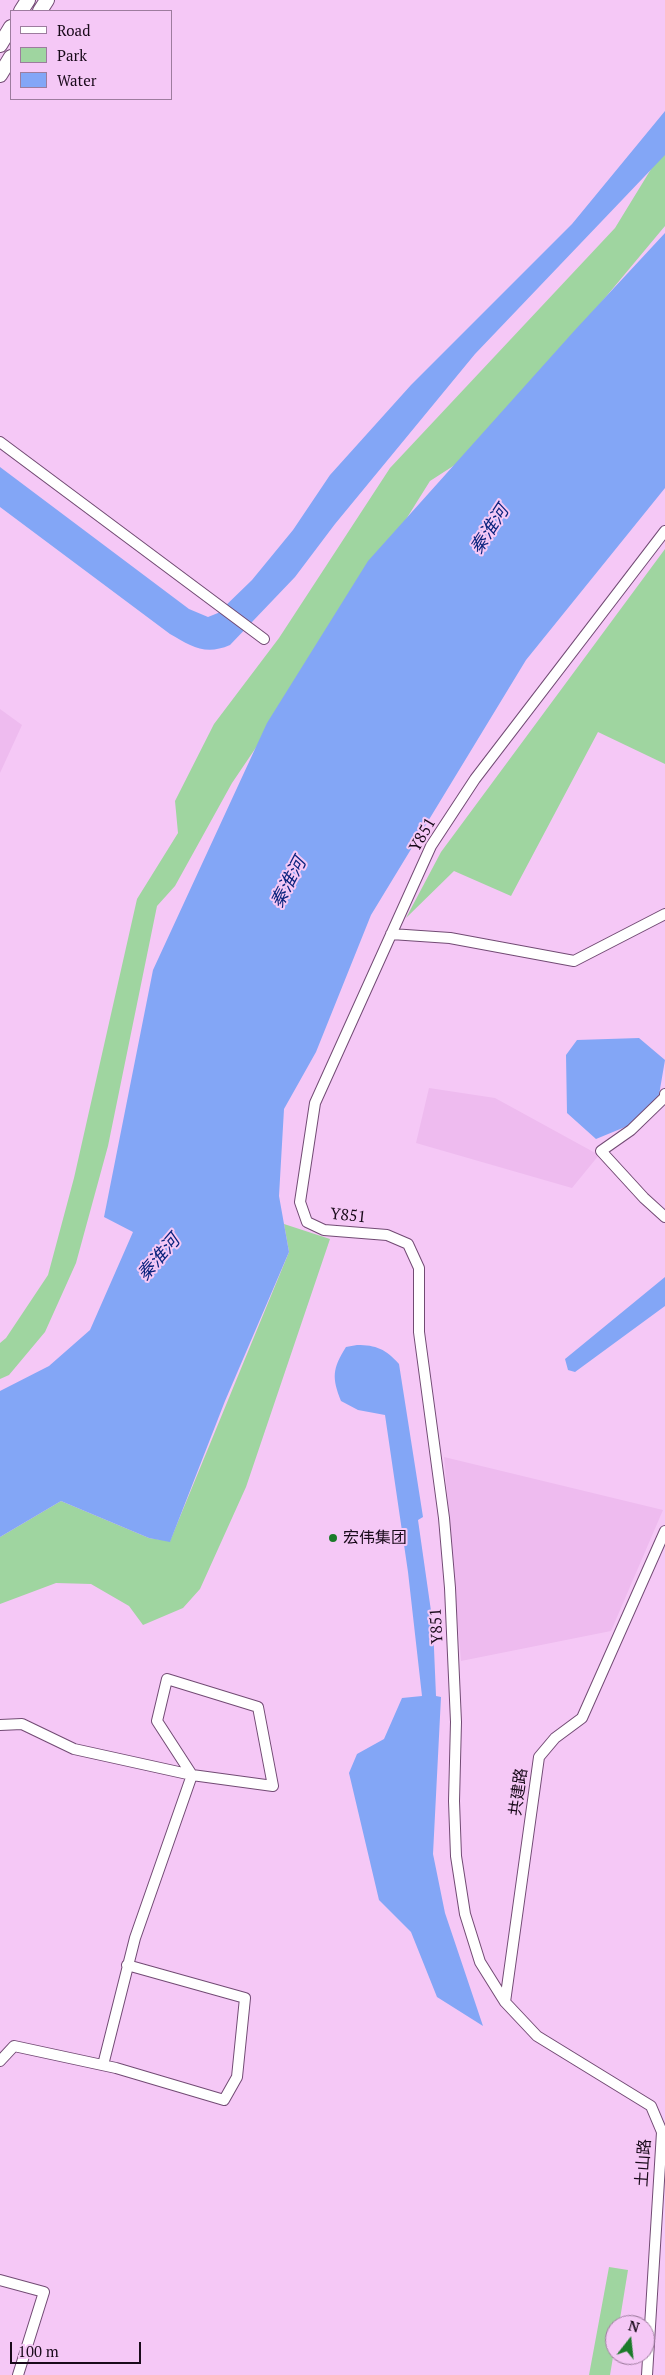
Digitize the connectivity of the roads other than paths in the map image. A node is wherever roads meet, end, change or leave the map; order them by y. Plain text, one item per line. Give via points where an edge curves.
1 (10, 29) edge
2 (0, 45) edge
3 (10, 59) edge
4 (0, 75) edge
5 (0, 442) edge
6 (665, 531) edge
7 (264, 638) dead end
8 (665, 914) edge
9 (391, 934) junction
10 (665, 1094) edge
11 (665, 1217) edge
12 (665, 1531) edge
13 (0, 1725) edge
14 (192, 1775) junction
15 (127, 1964) junction
16 (505, 2002) junction
17 (0, 2061) edge
18 (103, 2065) junction
19 (0, 2280) edge
20 (18, 2375) edge
21 (647, 2375) edge

1 - 2 street
3 - 4 street
5 - 7 street
6 - 9 street, Y851 via 475,779 431,846
8 - 9 street via 574,961 450,938
9 - 16 street, Y851 via 315,1103 300,1202 307,1222 324,1230 387,1235 408,1244 419,1268 419,1332 450,1588 456,1722 456,1856 465,1914 480,1962
10 - 11 street via 631,1130 601,1151
12 - 16 street, 共建路 via 582,1718 555,1738 538,1757
13 - 14 street via 22,1724 74,1750
14 - 14 street via 157,1721 167,1678 258,1706 272,1786
14 - 15 street
15 - 18 street
15 - 18 street via 245,1998 237,2077 224,2100
16 - 21 street, 土山路 via 537,2036 651,2106 662,2132
17 - 18 street via 14,2046
19 - 20 street via 44,2292

